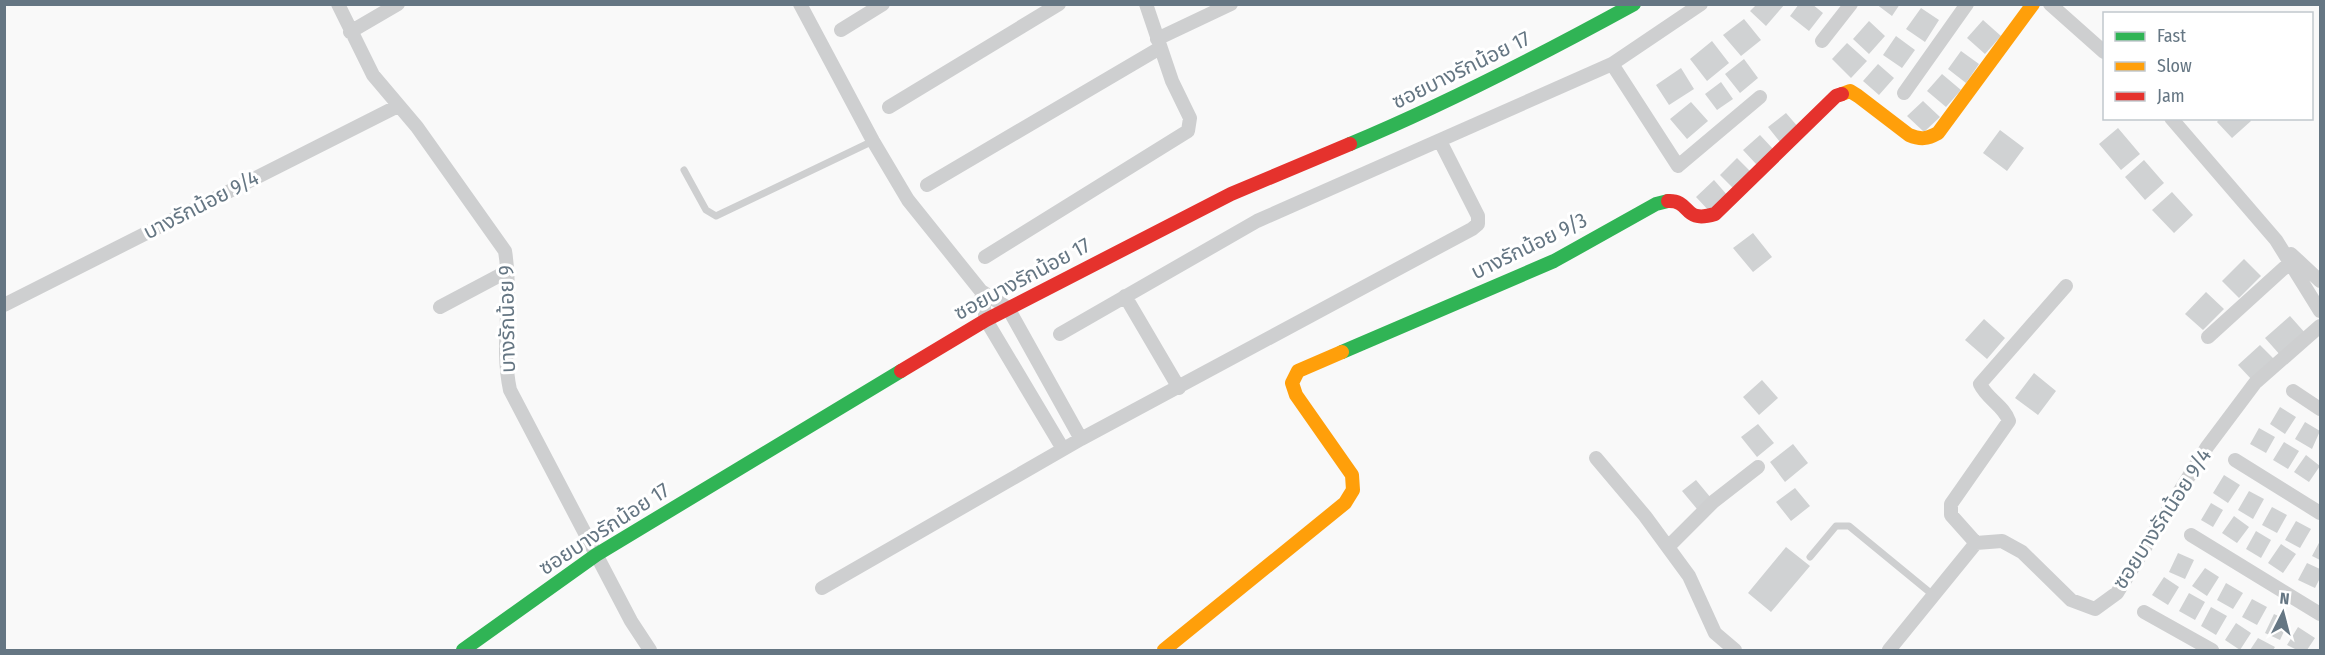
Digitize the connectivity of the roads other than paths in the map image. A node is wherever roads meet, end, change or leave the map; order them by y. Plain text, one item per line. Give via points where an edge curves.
1 (338, 4) edge
2 (398, 4) edge
3 (800, 4) edge
4 (883, 4) edge
5 (1059, 4) edge
6 (1146, 4) edge
7 (1231, 4) edge
8 (1634, 4) edge
9 (1701, 4) edge
10 (1851, 4) edge
11 (1968, 4) edge
12 (2033, 4) edge
13 (2050, 4) edge
14 (841, 30) dead end
15 (350, 32) junction
16 (1822, 41) dead end
17 (1158, 43) junction
18 (2103, 51) edge
19 (1612, 64) junction
20 (1904, 93) dead end
21 (1760, 97) dead end
22 (398, 106) junction
23 (890, 107) dead end
24 (2173, 120) edge
25 (873, 141) junction
26 (1440, 141) junction
27 (684, 170) dead end
28 (927, 185) dead end
29 (986, 257) dead end
30 (2293, 260) junction
31 (508, 270) junction
32 (2320, 281) edge
33 (2066, 286) dead end
34 (981, 291) junction
35 (1125, 296) junction
36 (4, 305) edge
37 (440, 307) dead end
38 (1008, 308) junction
39 (2320, 311) edge
40 (986, 320) junction
41 (2320, 327) edge
42 (1060, 334) dead end
43 (2208, 337) dead end
44 (1179, 388) junction
45 (2293, 392) dead end
46 (2320, 409) edge
47 (1081, 439) junction
48 (1063, 449) junction
49 (1596, 458) dead end
50 (2235, 460) dead end
51 (1758, 467) dead end
52 (2320, 513) edge
53 (2191, 535) dead end
54 (1976, 543) junction
55 (1668, 547) junction
56 (596, 555) junction
57 (1810, 557) dead end
58 (822, 588) dead end
59 (1933, 596) junction
60 (2144, 612) dead end
61 (2320, 614) edge
62 (464, 651) edge
63 (651, 651) edge
64 (1164, 651) edge
65 (1735, 651) edge
66 (1889, 651) edge
67 (2212, 651) edge

1 - 15 street, บางรักน้อย 9
2 - 15 street
3 - 25 street
4 - 14 street
5 - 23 street
6 - 17 street
7 - 17 street
8 - 38 street, ซอยบางรักน้อย 17 via 1441,105 1231,194
9 - 19 street
10 - 16 street
11 - 20 street
12 - 64 street, บางรักน้อย 9/3 via 1938,133 1923,140 1908,137 1863,97 1850,91 1836,96 1715,214 1699,218 1681,203 1669,199 1554,261 1298,371 1292,383 1296,395 1352,475 1353,490 1345,503
13 - 18 street
15 - 22 street, บางรักน้อย 9 via 373,75
17 - 28 street
17 - 29 street via 1190,118 1186,134
19 - 21 street via 1678,166
19 - 26 street
22 - 31 street, บางรักน้อย 9 via 505,251
22 - 36 street, บางรักน้อย 9/4
24 - 30 street
25 - 27 lane via 716,216 706,210
25 - 34 street via 908,200
26 - 35 street via 1257,221
26 - 44 street via 1478,216 1478,224
30 - 32 street
30 - 39 street
30 - 43 street
31 - 37 street
31 - 56 street, บางรักน้อย 9 via 504,365 510,390
33 - 54 street via 1980,384 2006,412 2009,421 1950,504 1951,515
34 - 38 street
34 - 40 street
35 - 42 street
35 - 44 street
38 - 40 street, ซอยบางรักน้อย 17
38 - 47 street
40 - 48 street
40 - 56 street, ซอยบางรักน้อย 17
41 - 54 street, ซอยบางรักน้อย 9/4 via 2255,383 2207,447 2117,593 2095,609 2071,600 2022,552 2002,541
44 - 47 street
45 - 46 street
47 - 48 street
48 - 58 street
49 - 55 street
50 - 52 street
51 - 55 street via 1713,502
53 - 61 street
54 - 59 street
55 - 65 street via 1689,576 1715,633
56 - 62 street, ซอยบางรักน้อย 17
56 - 63 street, บางรักน้อย 9
57 - 59 lane via 1836,526 1849,526
59 - 66 street
60 - 67 street

